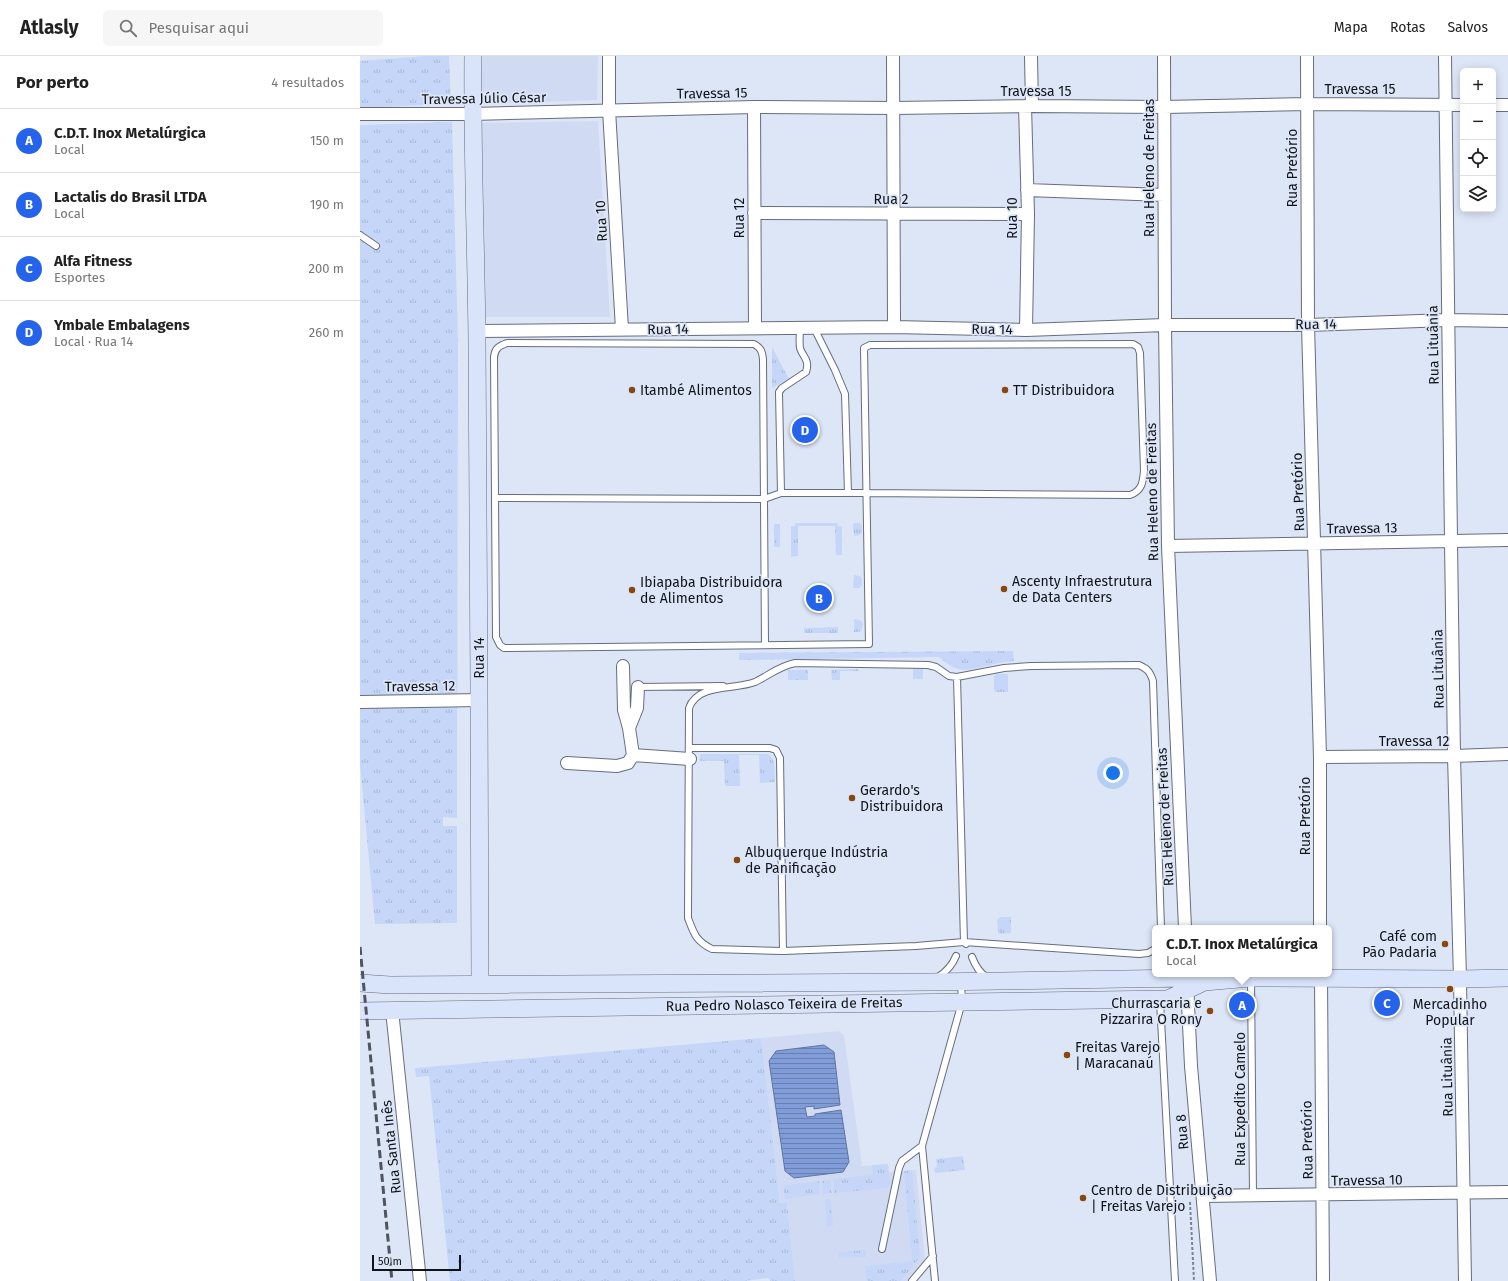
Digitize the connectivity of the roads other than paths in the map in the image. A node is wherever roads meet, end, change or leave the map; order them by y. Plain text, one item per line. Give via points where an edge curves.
1 (474, 56) edge
2 (609, 56) edge
3 (892, 56) edge
4 (1031, 56) edge
5 (1164, 56) edge
6 (1307, 56) edge
7 (1445, 56) edge
8 (1307, 104) junction
9 (1446, 105) junction
10 (1460, 105) edge
11 (1496, 105) edge
12 (1508, 105) edge
13 (1029, 106) junction
14 (1164, 107) junction
15 (754, 108) junction
16 (893, 108) junction
17 (609, 110) junction
18 (360, 114) edge
19 (472, 114) junction
20 (1027, 190) junction
21 (1164, 194) junction
22 (754, 214) junction
23 (892, 214) junction
24 (1028, 214) junction
25 (360, 236) edge
26 (376, 246) dead end
27 (1448, 320) junction
28 (1508, 321) edge
29 (1165, 325) junction
30 (1308, 325) junction
31 (894, 327) junction
32 (755, 328) junction
33 (800, 328) junction
34 (814, 328) junction
35 (622, 330) junction
36 (1026, 330) junction
37 (477, 331) junction
38 (780, 493) junction
39 (848, 493) junction
40 (866, 493) junction
41 (495, 498) junction
42 (764, 499) junction
43 (1508, 540) edge
44 (1451, 541) junction
45 (1315, 544) junction
46 (1168, 546) junction
47 (765, 645) junction
48 (623, 666) dead end
49 (957, 677) junction
50 (737, 685) junction
51 (638, 688) joint
52 (480, 700) junction
53 (361, 702) edge
54 (629, 728) junction
55 (633, 754) junction
56 (690, 754) junction
57 (1508, 754) edge
58 (1454, 756) junction
59 (1320, 757) junction
60 (567, 763) dead end
61 (1161, 925) edge
62 (1185, 925) edge
63 (1320, 925) edge
64 (964, 945) junction
65 (1152, 950) edge
66 (783, 951) junction
67 (956, 956) dead end
68 (972, 957) dead end
69 (1332, 976) edge
70 (1286, 977) edge
71 (1321, 977) edge
72 (1251, 978) junction
73 (1508, 978) edge
74 (1460, 979) junction
75 (993, 981) junction
76 (930, 982) junction
77 (961, 982) junction
78 (1191, 982) edge
79 (360, 983) edge
80 (694, 983) junction
81 (480, 984) junction
82 (1160, 999) junction
83 (962, 1002) junction
84 (693, 1005) junction
85 (392, 1010) junction
86 (360, 1011) edge
87 (922, 1146) junction
88 (1508, 1192) edge
89 (1464, 1194) junction
90 (1323, 1195) junction
91 (1203, 1196) junction
92 (1253, 1196) junction
93 (882, 1249) dead end
94 (933, 1256) junction
95 (420, 1281) edge
96 (912, 1281) edge
97 (935, 1281) edge
98 (1175, 1281) edge
99 (1210, 1281) edge
100 (1323, 1281) edge
101 (1465, 1281) edge

1 - 19 main road, Rua 14
2 - 17 street, Rua 10
3 - 16 street
4 - 13 street, Rua 10
5 - 14 street, Rua Heleno de Freitas
6 - 8 street, Rua Pretório
7 - 9 street, Rua Lituânia
8 - 9 street, Travessa 15
8 - 14 street, Travessa 15
8 - 30 street, Rua Pretório
9 - 10 street, Travessa 15
9 - 27 street, Rua Lituânia
11 - 12 street
13 - 14 street, Travessa 15
13 - 16 street, Travessa 15
13 - 20 street, Rua 10
14 - 21 street, Rua Heleno de Freitas
15 - 16 street, Travessa 15
15 - 17 street, Travessa 15
15 - 22 street, Rua 12
16 - 23 street
17 - 19 street, Travessa Júlio César
17 - 35 street, Rua 10
18 - 19 street, Travessa Júlio César
19 - 37 main road, Rua 14
20 - 21 street
20 - 24 street, Rua 10
21 - 29 street, Rua Heleno de Freitas
22 - 23 street, Rua 2
22 - 32 street, Rua 12
23 - 24 street, Rua 2
23 - 31 street
24 - 36 street, Rua 10
25 - 26 lane
27 - 28 street, Rua 14
27 - 30 street, Rua 14
27 - 44 street, Rua Lituânia
29 - 30 street, Rua 14
29 - 36 street, Rua 14
29 - 46 street, Rua Heleno de Freitas
30 - 45 street, Rua Pretório
31 - 34 street, Rua 14
31 - 36 street, Rua 14
32 - 33 street, Rua 14
32 - 35 street, Rua 14
33 - 34 street, Rua 14
33 - 38 lane via 800,348 807,361 807,370 779,392
34 - 39 lane via 845,394
35 - 37 street, Rua 14
37 - 52 main road, Rua 14
38 - 39 lane
38 - 42 lane
39 - 40 lane
40 - 40 lane via 866,346 1133,344 1138,347 1144,471 1143,484 1136,493
40 - 47 lane via 869,644
41 - 42 lane
41 - 42 lane via 494,357 499,346 507,343 754,344 760,347
41 - 47 lane via 496,637 504,648
42 - 47 lane
43 - 44 street, Travessa 13
44 - 45 street, Travessa 13
44 - 58 street, Rua Lituânia
45 - 46 street, Travessa 13
45 - 59 street, Rua Pretório
46 - 62 street, Rua Heleno de Freitas
48 - 54 street via 624,710
49 - 50 lane via 949,676 928,665 808,662 783,666 754,682
49 - 61 lane via 1031,666 1139,665 1146,668 1153,681
49 - 64 lane
50 - 51 lane
50 - 56 lane via 709,691 692,701 689,708
51 - 54 street via 637,708
52 - 53 street, Travessa 12
52 - 81 main road, Rua 14
54 - 55 street
55 - 56 street
55 - 60 street via 628,763 617,766
56 - 66 lane via 688,918 695,935 702,944 712,949
56 - 66 lane via 770,748 776,750 780,758
57 - 58 street, Travessa 12
58 - 59 street, Travessa 12
58 - 74 street, Rua Lituânia
59 - 63 street, Rua Pretório
64 - 65 lane via 1138,954
64 - 66 lane
67 - 76 lane via 944,973
68 - 75 lane via 982,974
69 - 74 main road, Rua Pedro Nolasco Teixeira de Freitas
70 - 72 main road, Rua Pedro Nolasco Teixeira de Freitas
71 - 90 street, Rua Pretório
72 - 78 main road, Rua Pedro Nolasco Teixeira de Freitas
72 - 92 lane, Rua Expedito Camelo
73 - 74 main road, Rua Pedro Nolasco Teixeira de Freitas
74 - 89 street, Rua Lituânia
75 - 77 main road, Rua Pedro Nolasco Teixeira de Freitas
75 - 78 main road, Rua Pedro Nolasco Teixeira de Freitas
76 - 77 main road, Rua Pedro Nolasco Teixeira de Freitas
76 - 80 main road, Rua Pedro Nolasco Teixeira de Freitas
77 - 83 lane
78 - 82 main road, Rua Pedro Nolasco Teixeira de Freitas via 1171,998
78 - 91 street, Rua 8 via 1192,1066
79 - 81 main road, Rua Pedro Nolasco Teixeira de Freitas
80 - 81 main road, Rua Pedro Nolasco Teixeira de Freitas
80 - 84 main road
82 - 83 main road, Rua Pedro Nolasco Teixeira de Freitas
82 - 98 lane
83 - 84 main road, Rua Pedro Nolasco Teixeira de Freitas
83 - 87 lane
84 - 85 main road, Rua Pedro Nolasco Teixeira de Freitas
85 - 86 main road, Rua Pedro Nolasco Teixeira de Freitas
85 - 95 street, Rua Santa Inês
87 - 93 lane via 902,1161 899,1168
87 - 94 lane
88 - 89 street, Travessa 10
89 - 90 street, Travessa 10
89 - 101 street, Rua Lituânia
90 - 92 street, Travessa 10
90 - 100 street, Rua Pretório
91 - 92 street, Travessa 10
91 - 99 street
94 - 96 lane
94 - 97 lane

